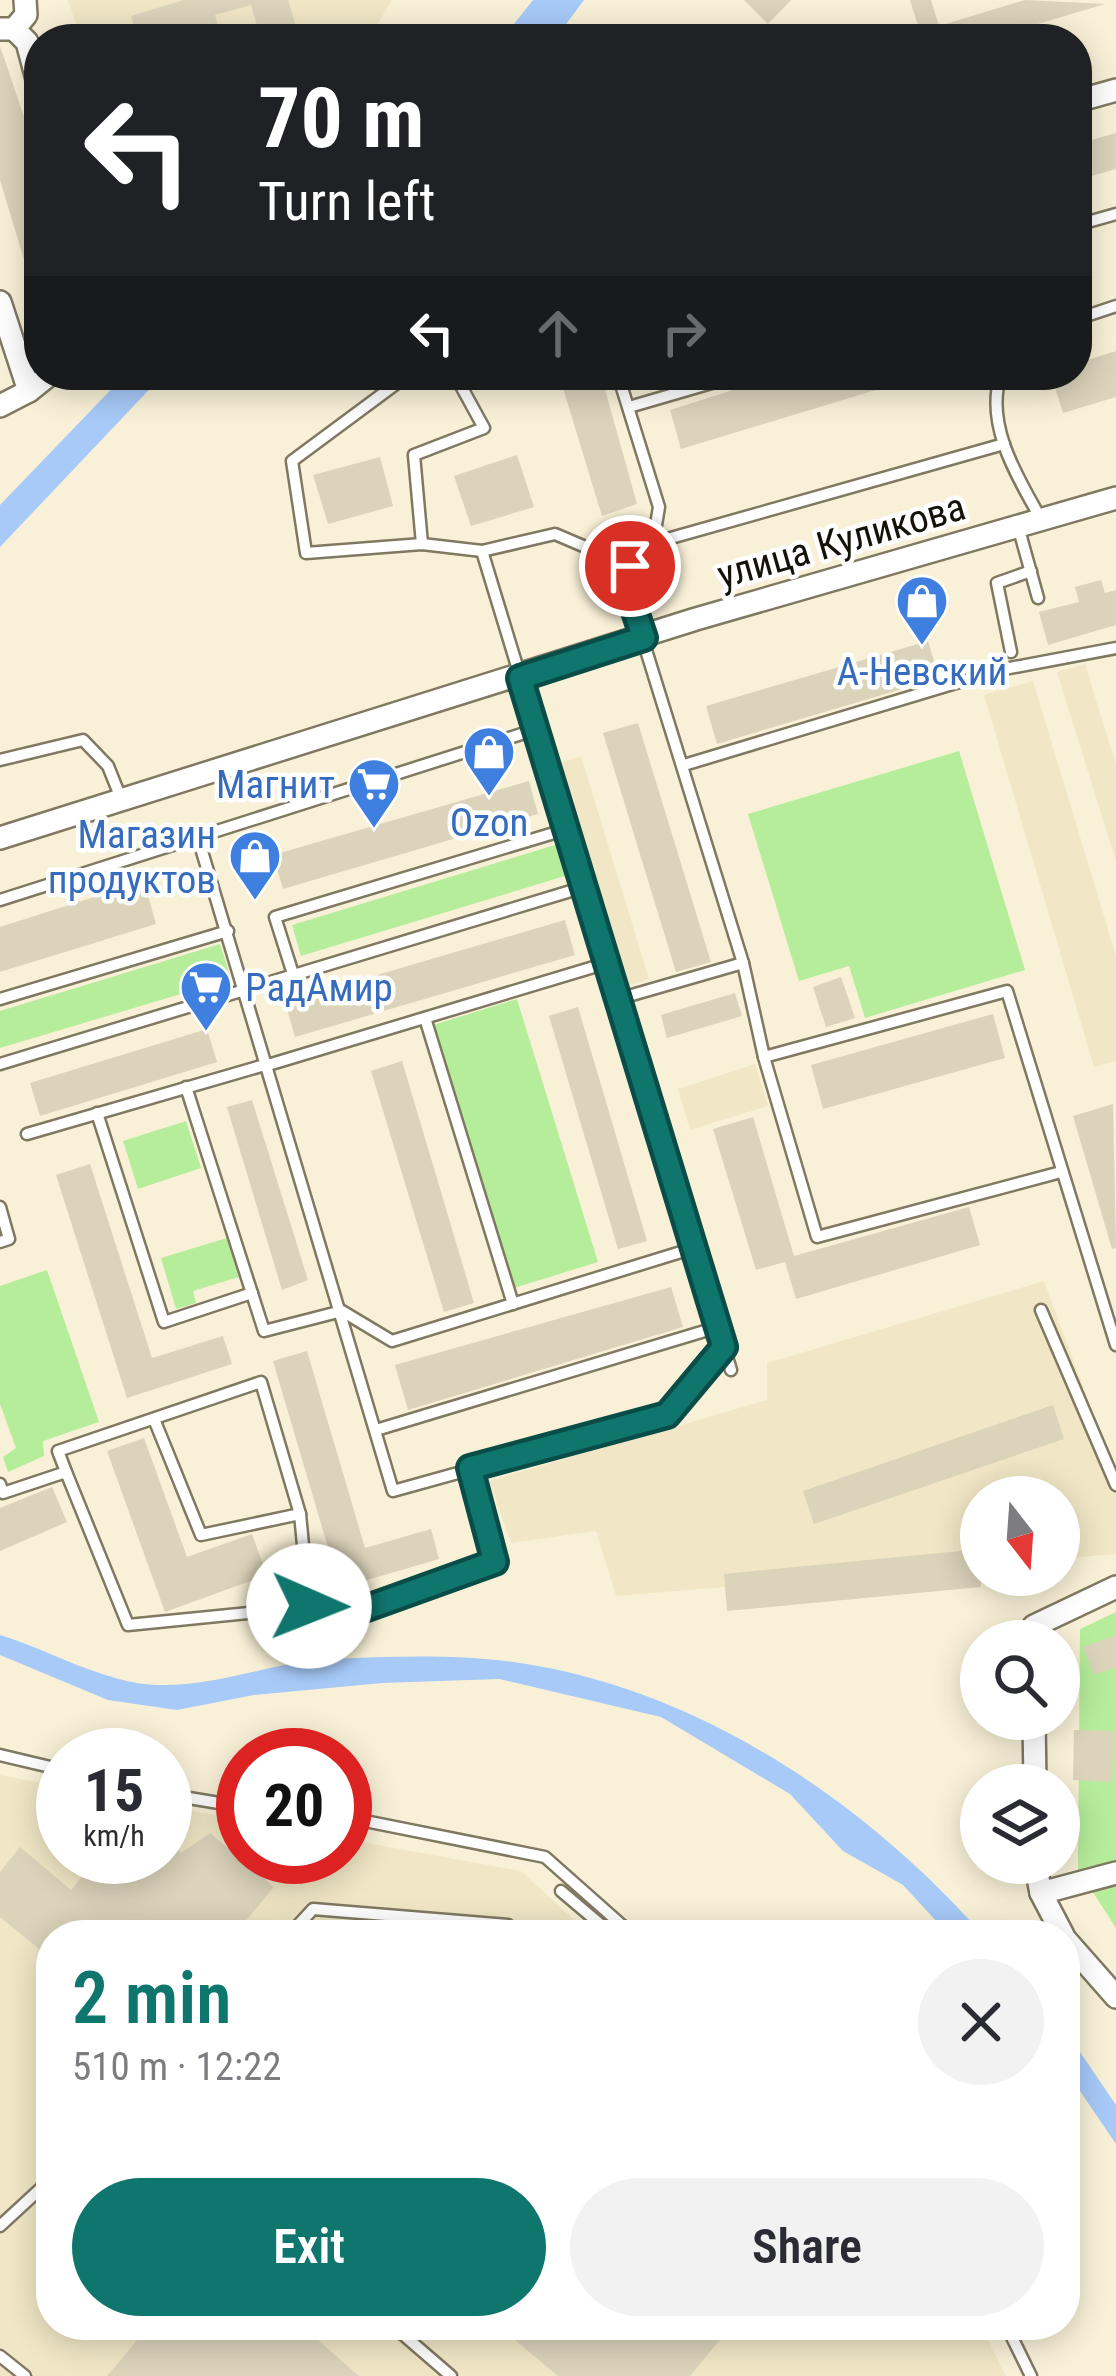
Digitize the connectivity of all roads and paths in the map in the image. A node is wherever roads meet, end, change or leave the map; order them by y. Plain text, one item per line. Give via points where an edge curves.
1 (25, 0) edge
2 (7, 29) edge
3 (0, 302) edge
4 (24, 376) edge
5 (388, 390) edge
6 (463, 390) edge
7 (623, 390) edge
8 (687, 390) edge
9 (996, 390) edge
10 (29, 391) edge
11 (0, 406) edge
12 (629, 407) junction
13 (1004, 443) junction
14 (1116, 498) edge
15 (1041, 519) junction
16 (1018, 526) junction
17 (653, 543) junction
18 (422, 544) junction
19 (482, 551) junction
20 (630, 566) junction
21 (1030, 571) junction
22 (1039, 598) dead end
23 (644, 638) junction
24 (1116, 648) edge
25 (1011, 652) dead end
26 (520, 678) junction
27 (534, 730) junction
28 (0, 760) edge
29 (684, 765) junction
30 (122, 801) junction
31 (564, 830) junction
32 (0, 838) edge
33 (198, 838) junction
34 (584, 887) junction
35 (0, 900) edge
36 (228, 931) junction
37 (607, 963) junction
38 (743, 963) junction
39 (293, 974) junction
40 (245, 989) junction
41 (618, 999) junction
42 (0, 1000) edge
43 (425, 1018) junction
44 (764, 1058) junction
45 (0, 1064) edge
46 (268, 1065) junction
47 (186, 1087) junction
48 (97, 1114) junction
49 (27, 1134) dead end
50 (1061, 1172) junction
51 (0, 1208) edge
52 (0, 1242) edge
53 (694, 1248) junction
54 (252, 1293) junction
55 (513, 1304) junction
56 (1041, 1310) dead end
57 (342, 1311) junction
58 (718, 1327) junction
59 (1116, 1345) edge
60 (724, 1347) junction
61 (731, 1370) dead end
62 (154, 1419) junction
63 (376, 1430) junction
64 (470, 1468) junction
65 (66, 1472) junction
66 (0, 1484) edge
67 (1116, 1485) edge
68 (300, 1514) junction
69 (1116, 1586) edge
70 (309, 1606) junction
71 (1058, 1620) edge
72 (0, 1755) edge
73 (36, 1764) edge
74 (372, 1822) edge
75 (1116, 1873) edge
76 (1039, 1884) edge
77 (561, 1891) dead end
78 (1041, 1893) junction
79 (303, 1920) edge
80 (447, 1920) edge
81 (595, 1920) edge
82 (615, 1920) edge
83 (1055, 1920) edge
84 (1080, 1955) edge
85 (1116, 1997) edge
86 (36, 2193) edge
87 (0, 2226) edge
88 (409, 2340) edge
89 (1013, 2340) edge
90 (0, 2356) edge
91 (25, 2376) edge
92 (451, 2376) edge
93 (1031, 2376) edge

1 - 2 street via 26,15
3 - 4 street
5 - 18 lane via 292,461 306,554
6 - 18 lane via 484,428 414,455
7 - 12 lane
8 - 12 lane
9 - 13 lane
10 - 11 street
12 - 17 lane via 659,507
13 - 15 lane
13 - 17 lane
14 - 15 street, улица Куликова
15 - 16 street, улица Куликова
16 - 21 lane
16 - 23 street, улица Куликова
17 - 20 lane
18 - 19 lane
19 - 20 lane via 555,534
19 - 26 lane
20 - 23 lane via 624,579
21 - 22 lane
21 - 25 lane via 997,583
23 - 26 street, улица Куликова
23 - 29 lane
24 - 29 lane via 999,670
26 - 27 lane
26 - 30 street, улица Куликова
27 - 31 lane
27 - 33 lane
28 - 30 lane via 83,740 107,766
29 - 38 lane
30 - 32 street, улица Куликова
31 - 34 lane
31 - 39 lane via 275,917
33 - 35 lane
33 - 36 lane
34 - 37 lane
34 - 39 lane
36 - 40 lane
36 - 42 lane
37 - 41 lane
37 - 43 lane
38 - 41 lane
38 - 44 lane
39 - 40 lane
40 - 45 lane
40 - 46 lane
41 - 53 lane
43 - 46 lane
43 - 55 lane
44 - 50 lane via 817,1237
44 - 50 lane via 1007,991
46 - 47 lane
46 - 57 lane
47 - 48 lane
47 - 54 lane
48 - 49 lane
48 - 54 lane via 164,1322
50 - 59 lane
51 - 52 lane via 9,1239
53 - 55 lane
53 - 58 lane
54 - 57 lane via 264,1331
55 - 57 lane via 392,1341
56 - 67 lane
57 - 63 lane
58 - 60 lane
58 - 63 lane
60 - 61 lane
60 - 64 lane via 667,1415
62 - 65 lane via 58,1451
62 - 68 lane via 201,1534
62 - 68 lane via 261,1382
63 - 64 lane via 393,1491
64 - 70 lane via 495,1562 356,1612
65 - 66 lane via 3,1492
65 - 70 lane via 128,1624
68 - 70 lane
69 - 71 street
72 - 73 lane
74 - 82 lane via 545,1857
75 - 78 street
76 - 78 street
77 - 81 lane
78 - 83 street
79 - 80 lane via 313,1909
84 - 85 street
86 - 87 lane
88 - 92 lane
89 - 93 lane
90 - 91 lane

